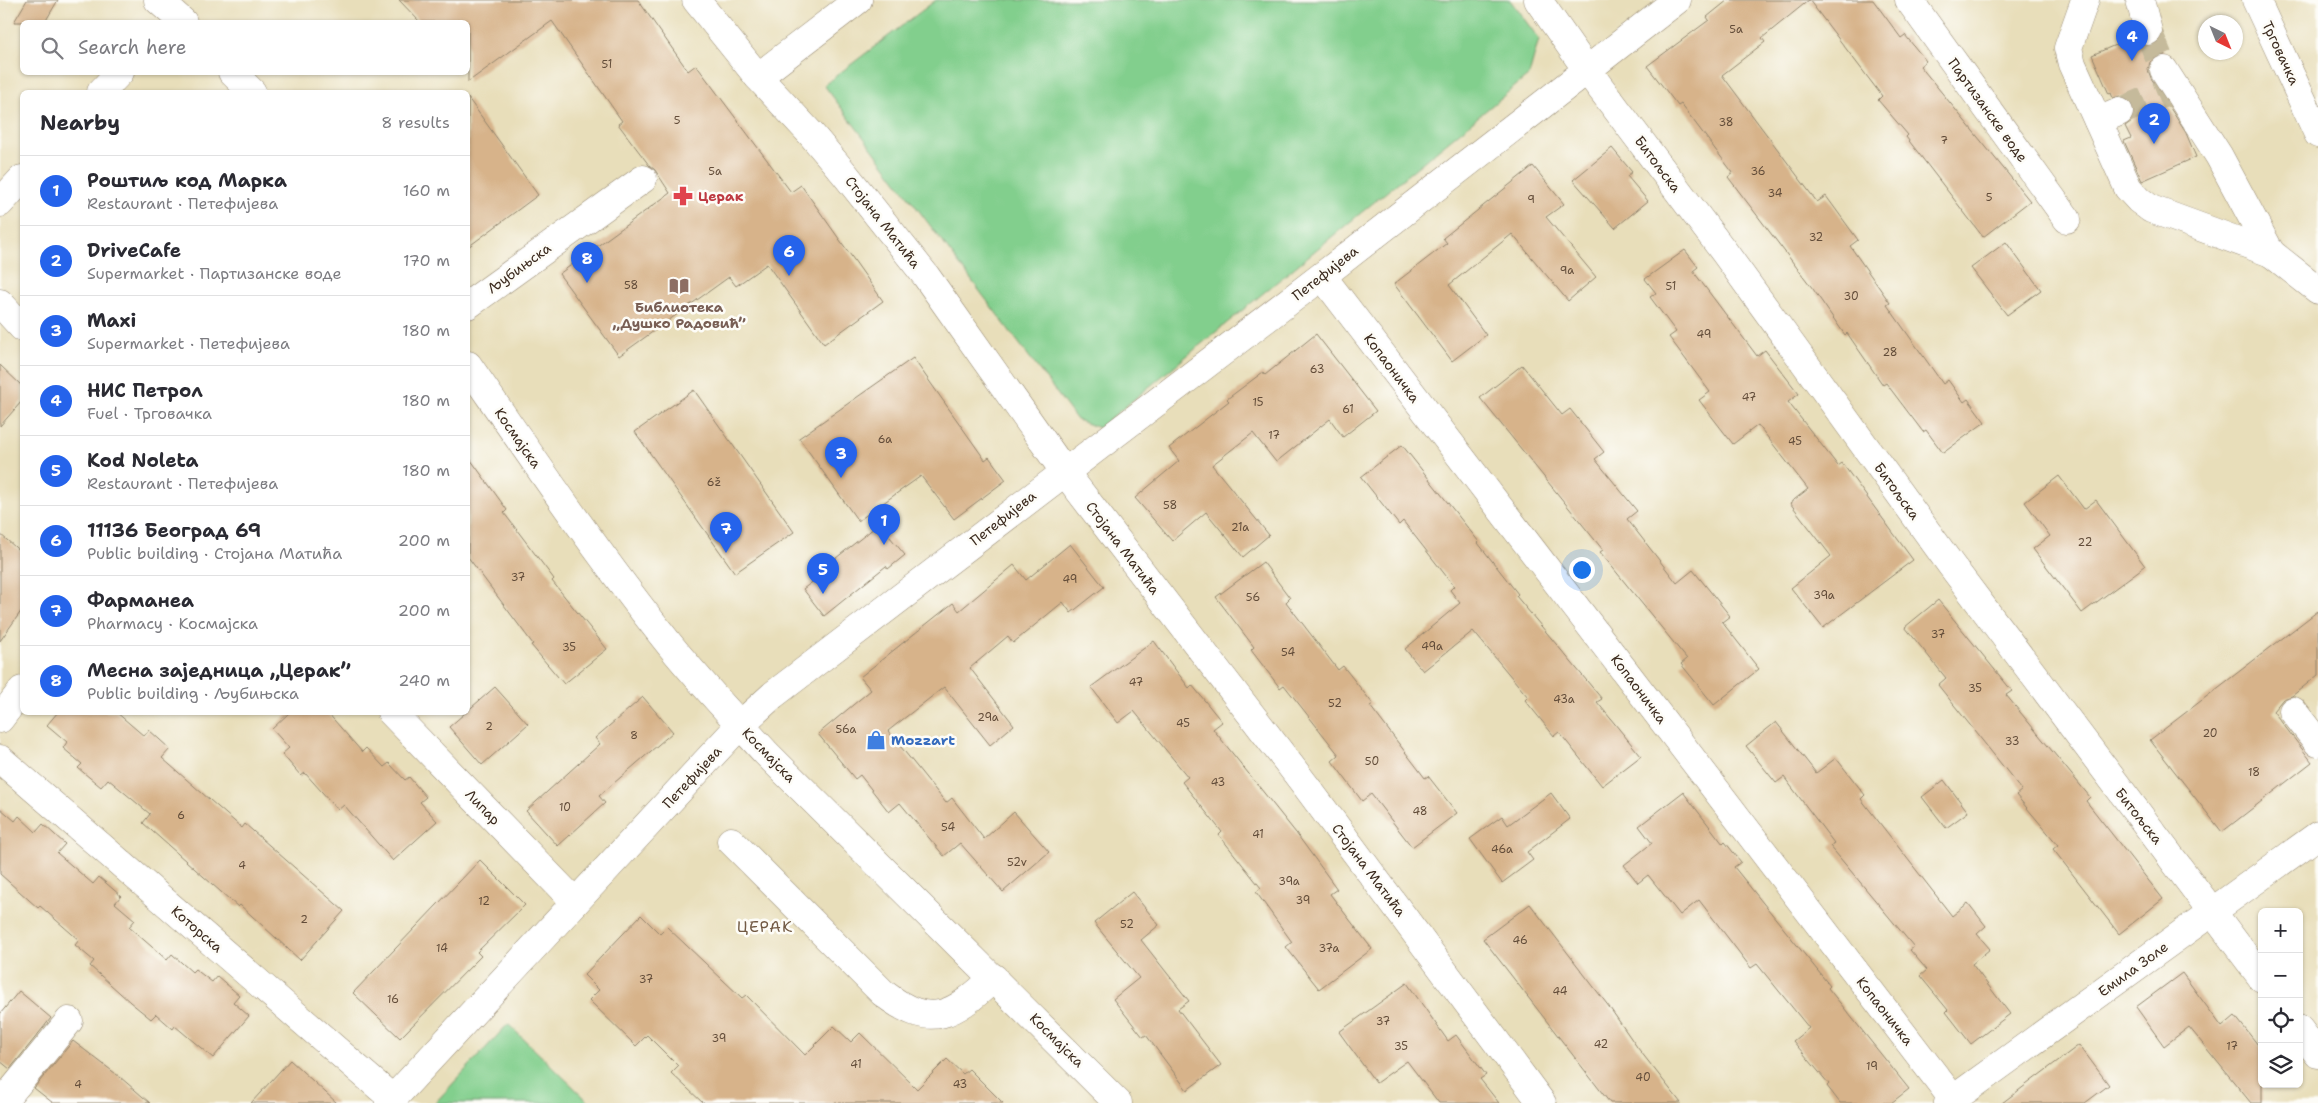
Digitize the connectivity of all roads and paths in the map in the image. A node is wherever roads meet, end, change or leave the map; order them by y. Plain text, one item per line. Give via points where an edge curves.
1 (696, 0) edge
2 (858, 0) edge
3 (1538, 0) edge
4 (1677, 0) edge
5 (1909, 0) edge
6 (2085, 0) edge
7 (2140, 0) edge
8 (2256, 0) edge
9 (2148, 31) tunnel mouth
10 (1587, 70) junction
11 (117, 75) edge
12 (235, 75) edge
13 (758, 77) junction
14 (2168, 84) tunnel mouth
15 (103, 90) edge
16 (250, 90) edge
17 (2318, 134) edge
18 (643, 179) dead end
19 (20, 180) edge
20 (0, 203) edge
21 (2067, 219) dead end
22 (2271, 253) junction
23 (1322, 276) junction
24 (2318, 290) edge
25 (0, 303) edge
26 (470, 304) edge
27 (20, 325) edge
28 (470, 368) edge
29 (1064, 471) junction
30 (20, 693) edge
31 (2293, 711) dead end
32 (394, 715) edge
33 (0, 719) edge
34 (740, 725) junction
35 (2318, 743) edge
36 (0, 759) edge
37 (2318, 835) edge
38 (731, 841) dead end
39 (575, 902) junction
40 (2213, 912) junction
41 (2258, 973) edge
42 (994, 978) junction
43 (69, 1021) dead end
44 (2303, 1034) edge
45 (2318, 1054) edge
46 (391, 1101) edge
47 (1952, 1102) edge
48 (2, 1103) edge
49 (1118, 1103) edge
50 (1542, 1103) edge

1 - 13 street, Стојана Матића
2 - 13 street
3 - 10 street, Битољска
4 - 10 street, Петефијева
5 - 21 street, Партизанске воде
6 - 22 street via 2068,48 2072,64 2108,117 2128,188 2151,209
7 - 9 street
8 - 17 street, Трговачка
10 - 23 street, Петефијева
10 - 40 street, Битољска via 1726,253 1963,581
11 - 15 street
12 - 16 street
13 - 29 street, Стојана Матића via 812,134 926,276
14 - 22 street via 2219,156
18 - 26 street, Љубињска
19 - 20 street
22 - 24 street
23 - 29 street, Петефијева
23 - 47 street, Копаоничка
25 - 27 street
28 - 34 street, Космајска via 547,479 670,645
29 - 34 street, Петефијева via 773,695
29 - 50 street, Стојана Матића
30 - 33 street
31 - 35 street
32 - 39 street, Липар
34 - 39 street, Петефијева
34 - 42 street, Космајска
36 - 46 street, Которска
37 - 40 street, Емила Золе
38 - 42 street via 883,993 902,1008 916,1013 949,1012 965,1004
39 - 46 street, Петефијева
40 - 41 street, Битољска
40 - 47 street, Емила Золе
42 - 49 street, Космајска
43 - 48 street
44 - 45 street

